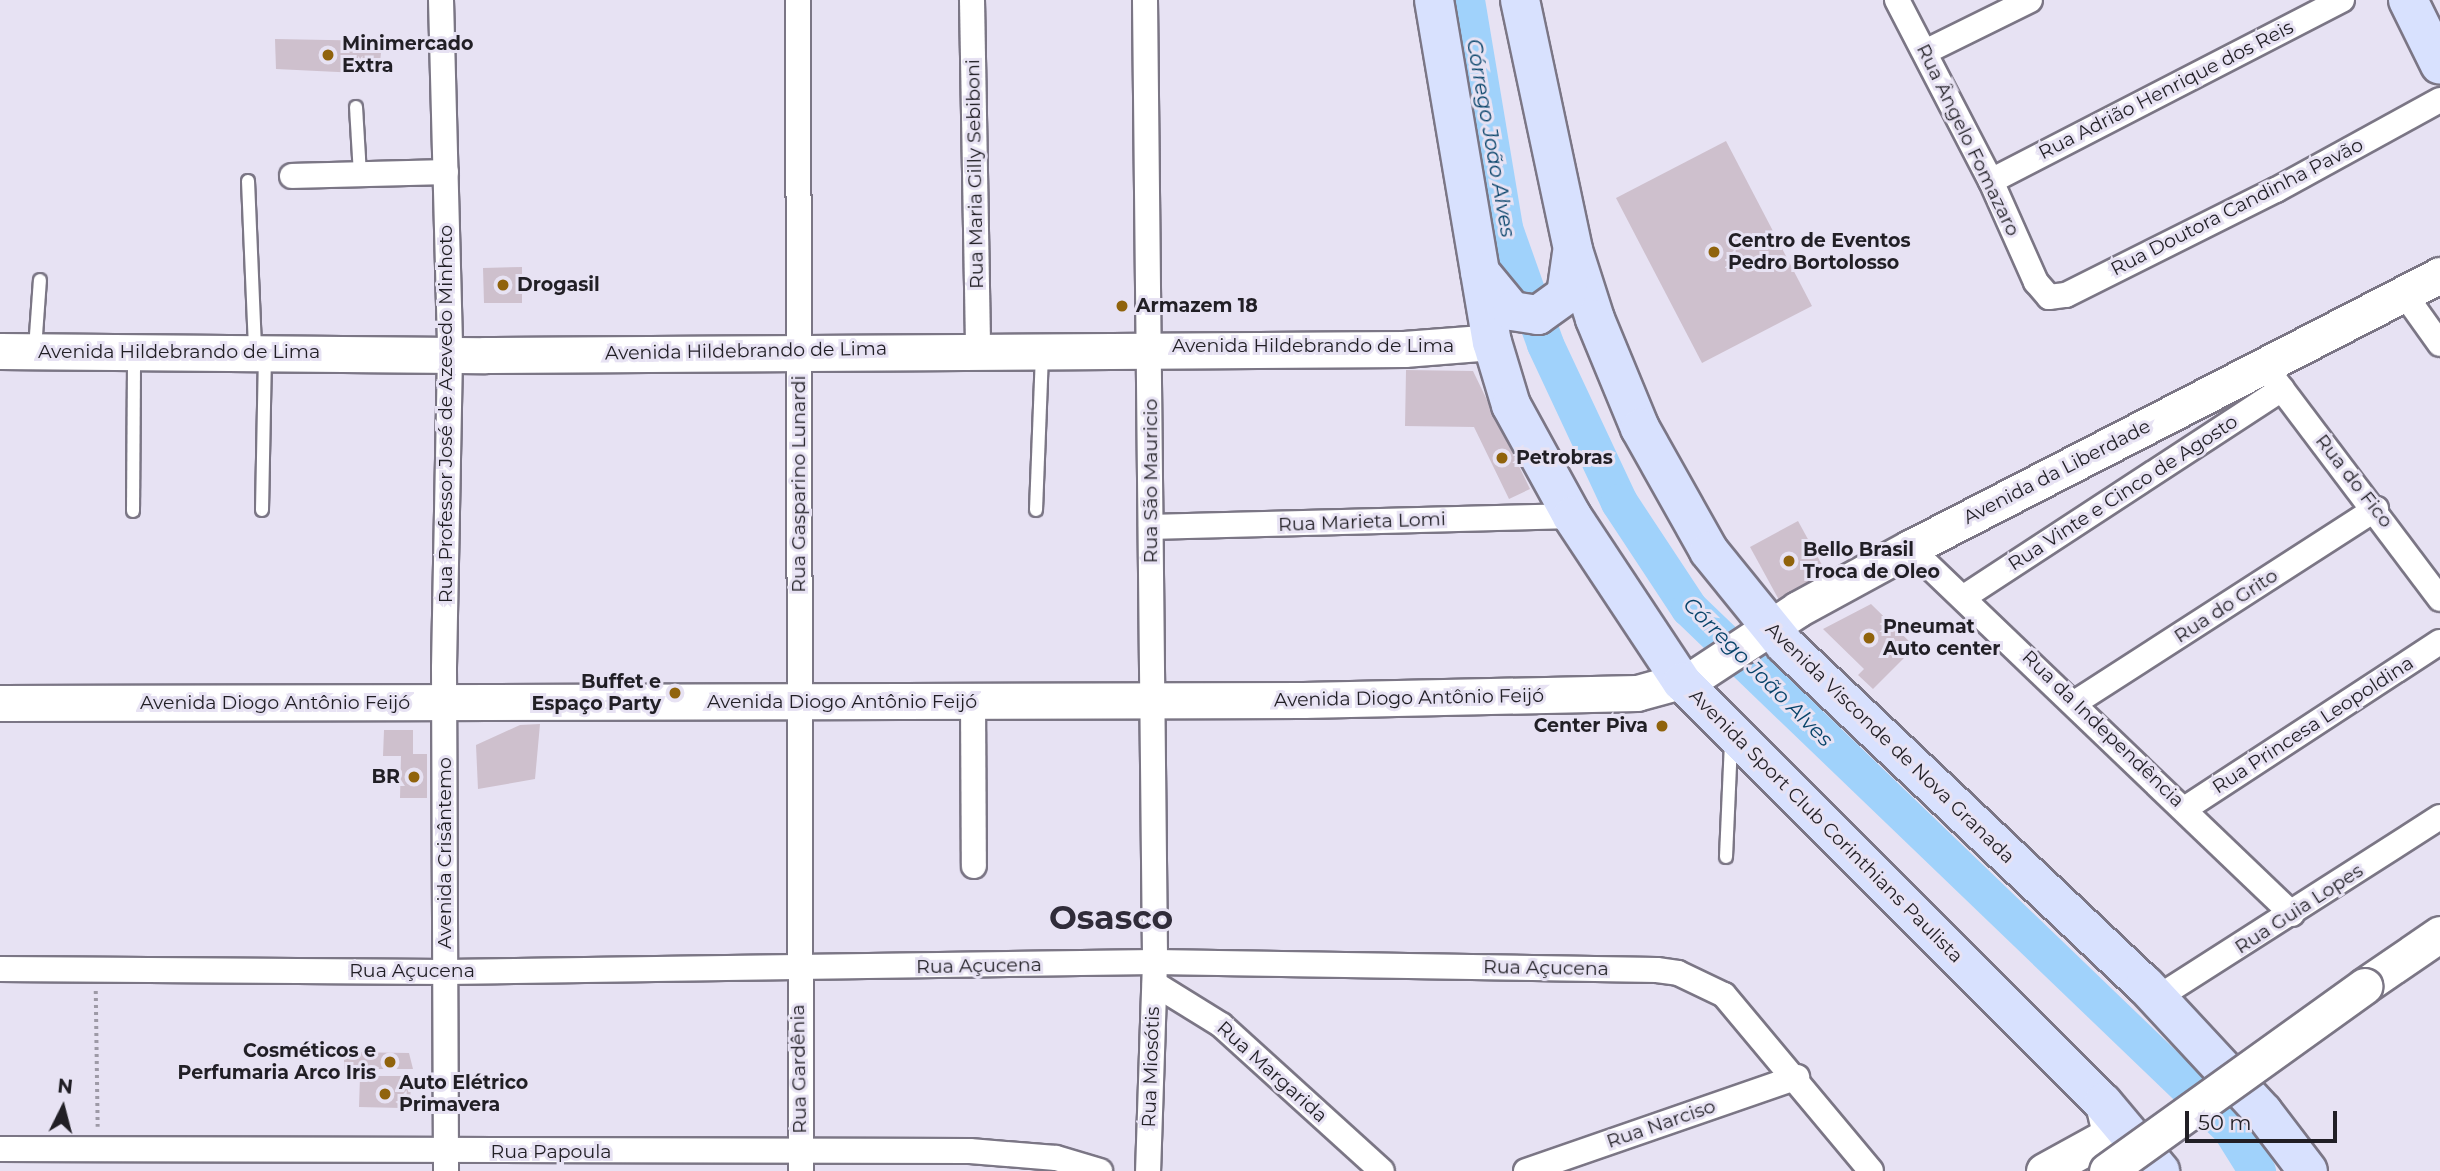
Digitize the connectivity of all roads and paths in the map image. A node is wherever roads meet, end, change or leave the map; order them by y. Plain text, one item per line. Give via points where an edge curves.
1 (441, 0) edge
2 (798, 0) edge
3 (972, 0) edge
4 (1145, 0) edge
5 (1434, 0) edge
6 (1520, 0) edge
7 (1897, 0) edge
8 (2030, 0) edge
9 (2342, 0) edge
10 (2421, 24) edge
11 (1925, 52) junction
12 (2440, 65) edge
13 (2440, 100) edge
14 (356, 107) dead end
15 (446, 172) junction
16 (360, 174) junction
17 (292, 176) dead end
18 (248, 181) dead end
19 (1991, 181) junction
20 (1571, 262) junction
21 (2440, 275) edge
22 (40, 280) dead end
23 (1487, 282) junction
24 (2036, 282) joint
25 (2405, 295) junction
26 (1492, 342) junction
27 (2440, 344) edge
28 (1149, 347) junction
29 (978, 348) junction
30 (1042, 348) junction
31 (798, 350) junction
32 (0, 351) edge
33 (34, 351) junction
34 (134, 351) junction
35 (260, 351) junction
36 (450, 355) junction
37 (2273, 377) junction
38 (2376, 509) junction
39 (262, 510) dead end
40 (1036, 510) dead end
41 (133, 511) dead end
42 (1572, 516) junction
43 (1151, 527) junction
44 (1910, 548) junction
45 (1964, 597) junction
46 (2440, 599) edge
47 (1756, 637) junction
48 (2440, 642) edge
49 (1688, 680) junction
50 (1151, 699) junction
51 (973, 701) junction
52 (799, 702) junction
53 (2077, 702) junction
54 (0, 703) edge
55 (445, 703) junction
56 (1732, 734) junction
57 (2186, 808) junction
58 (2440, 817) edge
59 (1726, 857) dead end
60 (974, 866) dead end
61 (2292, 914) junction
62 (2440, 934) edge
63 (96, 967) junction
64 (796, 968) junction
65 (0, 970) edge
66 (446, 972) junction
67 (1155, 973) junction
68 (2157, 998) junction
69 (1797, 1077) junction
70 (2102, 1103) junction
71 (99, 1147) junction
72 (0, 1149) edge
73 (446, 1161) edge
74 (801, 1163) edge
75 (2056, 1166) edge
76 (1100, 1171) edge
77 (1148, 1171) edge
78 (1382, 1171) edge
79 (1526, 1171) edge
80 (1871, 1171) edge
81 (2107, 1171) edge
82 (2119, 1171) edge
83 (2160, 1171) edge
84 (2308, 1171) edge

1 - 15 street, Rua Professor José de Azevedo Minhoto
2 - 31 street, Rua Gasparino Lunardi
3 - 29 street, Rua Maria Gilly Sebiboni
4 - 28 street, Rua São Mauricio
5 - 23 main road, Avenida Sport Club Corinthians Paulista
6 - 20 main road, Avenida Visconde de Nova Granada
7 - 11 street, Rua Ângelo Fomazaro
8 - 11 street
9 - 19 street, Rua Adrião Henrique dos Reis
10 - 12 main road
11 - 19 street, Rua Ângelo Fomazaro
13 - 24 street, Rua Doutora Candinha Pavão via 2276,190 2066,295 2049,297
14 - 16 lane
15 - 16 street
15 - 36 street, Rua Professor José de Azevedo Minhoto
16 - 17 street
18 - 35 lane
19 - 24 street, Rua Ângelo Fomazaro
20 - 23 main road via 1562,302 1545,314 1512,311
20 - 47 main road, Avenida Visconde de Nova Granada via 1640,428
21 - 25 main road, Avenida da Liberdade
22 - 33 lane
23 - 26 main road, Avenida Sport Club Corinthians Paulista
25 - 27 street
25 - 37 main road, Avenida da Liberdade
26 - 28 main road, Avenida Hildebrando de Lima via 1404,349
26 - 42 main road, Avenida Sport Club Corinthians Paulista via 1511,405
28 - 30 main road, Avenida Hildebrando de Lima
28 - 43 street, Rua São Mauricio
29 - 30 main road, Avenida Hildebrando de Lima
29 - 31 main road, Avenida Hildebrando de Lima
30 - 40 lane
31 - 36 main road, Avenida Hildebrando de Lima
31 - 52 street, Rua Gasparino Lunardi
32 - 33 main road, Avenida Hildebrando de Lima
33 - 34 main road, Avenida Hildebrando de Lima
34 - 35 main road, Avenida Hildebrando de Lima
34 - 41 lane
35 - 36 main road, Avenida Hildebrando de Lima
35 - 39 lane
36 - 55 street, Rua Professor José de Azevedo Minhoto
37 - 38 street, Rua do Fico
37 - 44 main road, Avenida da Liberdade
37 - 45 street, Rua Vinte e Cinco de Agosto
38 - 46 street, Rua do Fico
38 - 53 street, Rua do Grito
42 - 43 street, Rua Marieta Lomi
42 - 49 main road, Avenida Sport Club Corinthians Paulista
43 - 50 street, Rua São Mauricio
44 - 45 street, Rua da Independência
44 - 47 main road, Avenida da Liberdade
45 - 53 street, Rua da Independência
47 - 49 main road, Avenida da Liberdade
47 - 68 main road, Avenida Visconde de Nova Granada
48 - 57 street, Rua Princesa Leopoldina
49 - 50 main road, Avenida Diogo Antônio Feijó via 1637,693
49 - 56 main road, Avenida Sport Club Corinthians Paulista
50 - 51 main road, Avenida Diogo Antônio Feijó
50 - 67 street, Rua São Mauricio
51 - 52 main road, Avenida Diogo Antônio Feijó
51 - 60 street
52 - 55 main road, Avenida Diogo Antônio Feijó
52 - 64 street, Rua Gasparino Lunardi
53 - 57 street, Rua da Independência
54 - 55 main road, Avenida Diogo Antônio Feijó
55 - 66 street, Avenida Crisântemo
56 - 59 lane
56 - 70 main road, Avenida Sport Club Corinthians Paulista via 1778,772
57 - 61 street, Rua da Independência
58 - 61 street, Rua Guia Lopes
61 - 68 street, Rua Guia Lopes
62 - 81 main road, bridge
63 - 65 street, Rua Açucena
63 - 66 street, Rua Açucena
63 - 71 path
64 - 66 street, Rua Açucena
64 - 67 street, Rua Açucena
64 - 74 street, Rua Gardênia
66 - 73 street, Avenida Crisântemo
67 - 69 street, Rua Açucena via 1678,974 1724,995
67 - 77 street, Rua Miosótis
67 - 78 street, Rua Margarida via 1221,1025
68 - 84 main road, Avenida Visconde de Nova Granada via 2263,1112
69 - 79 street, Rua Narciso
69 - 80 street, Rua Açucena
70 - 75 main road via 2109,1129 2104,1138
70 - 83 main road, Avenida Sport Club Corinthians Paulista
71 - 72 street, Rua Papoula
71 - 73 street, Rua Papoula
73 - 74 street, Rua Papoula
74 - 76 street, Rua Papoula via 970,1151 1056,1158
75 - 82 main road via 2101,1155

